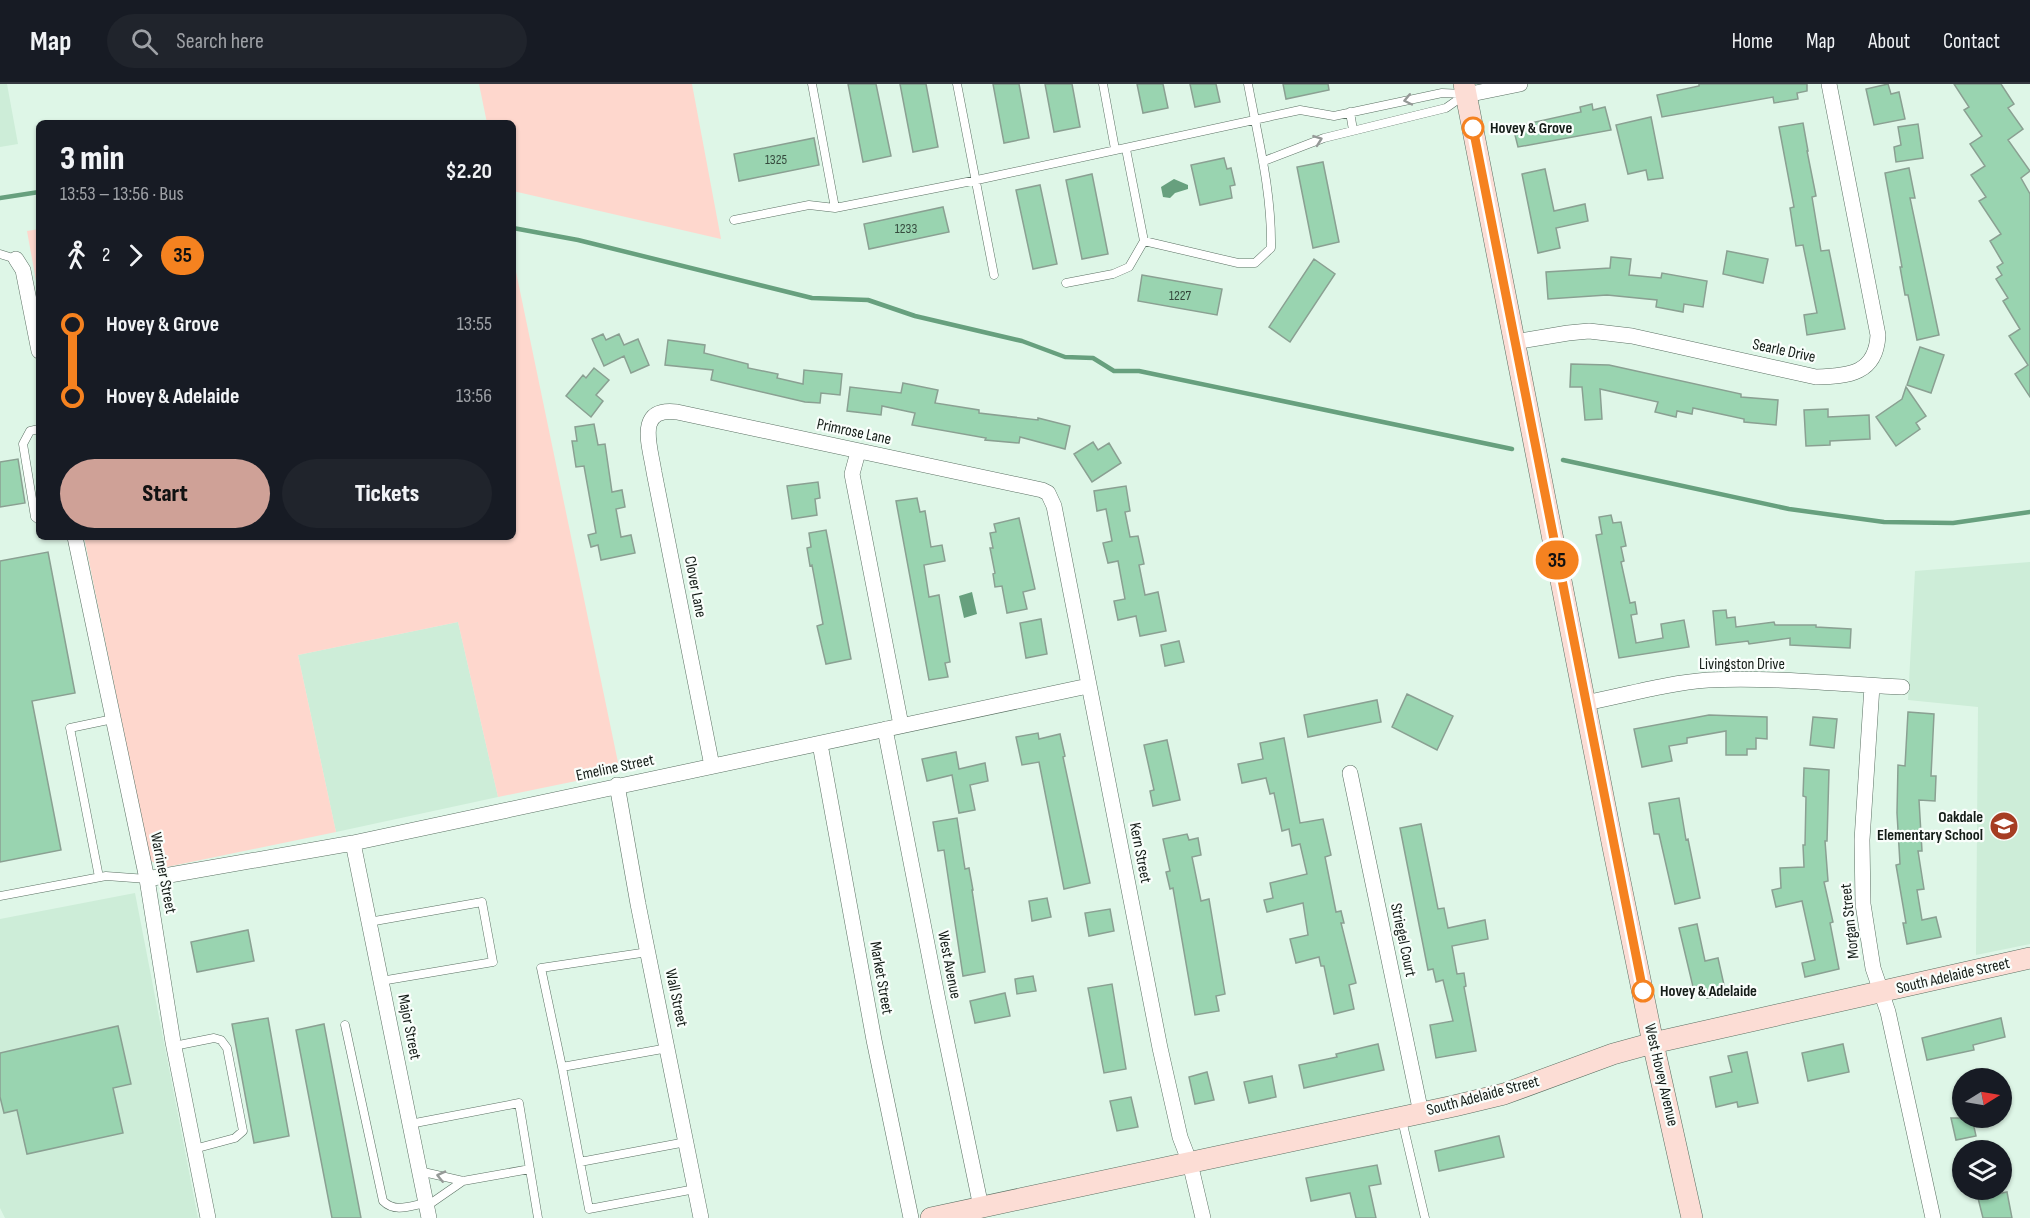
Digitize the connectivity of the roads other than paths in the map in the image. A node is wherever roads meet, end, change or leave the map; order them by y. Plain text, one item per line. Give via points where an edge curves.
1 (812, 84) edge
2 (957, 84) edge
3 (1103, 84) edge
4 (1248, 84) edge
5 (1520, 84) edge
6 (1829, 84) edge
7 (1465, 89) edge
8 (1350, 112) junction
9 (1255, 120) junction
10 (1353, 130) junction
11 (1115, 149) junction
12 (1126, 149) junction
13 (1264, 161) junction
14 (977, 180) junction
15 (836, 208) junction
16 (734, 220) dead end
17 (1144, 241) junction
18 (0, 254) edge
19 (16, 259) joint
20 (994, 275) dead end
21 (1066, 283) dead end
22 (36, 336) edge
23 (1514, 342) junction
24 (654, 416) joint
25 (36, 430) edge
26 (858, 452) junction
27 (1048, 493) joint
28 (36, 518) edge
29 (76, 540) edge
30 (1088, 686) junction
31 (1872, 686) junction
32 (1902, 687) dead end
33 (1585, 703) junction
34 (113, 718) junction
35 (901, 725) junction
36 (885, 729) junction
37 (820, 744) junction
38 (712, 766) junction
39 (1350, 773) dead end
40 (617, 785) junction
41 (353, 843) junction
42 (99, 878) junction
43 (147, 879) junction
44 (0, 896) edge
45 (369, 921) junction
46 (648, 952) junction
47 (2030, 958) edge
48 (381, 981) junction
49 (1881, 992) junction
50 (345, 1025) dead end
51 (1653, 1043) junction
52 (174, 1046) junction
53 (668, 1048) junction
54 (562, 1067) junction
55 (1411, 1115) junction
56 (410, 1124) junction
57 (686, 1142) junction
58 (194, 1149) junction
59 (580, 1162) junction
60 (1190, 1163) junction
61 (530, 1169) junction
62 (420, 1171) junction
63 (463, 1181) junction
64 (695, 1189) junction
65 (981, 1207) junction
66 (427, 1209) edge
67 (208, 1218) edge
68 (538, 1218) edge
69 (701, 1218) edge
70 (911, 1218) edge
71 (931, 1218) edge
72 (1203, 1218) edge
73 (1425, 1218) edge
74 (1692, 1218) edge
75 (1933, 1218) edge

1 - 15 lane
2 - 14 lane
3 - 11 lane
4 - 9 lane
5 - 7 street
6 - 23 street, Searle Drive via 1878,335 1877,349 1865,366 1843,376 1816,377 1602,332
7 -> 8 lane
7 - 10 lane via 1446,108
7 - 23 main road, West Hovey Avenue
8 - 9 lane via 1334,116 1300,110
8 - 10 lane
9 - 12 lane
9 - 13 lane
13 -> 10 lane
11 - 12 lane
11 - 14 lane
12 - 17 lane
13 - 17 lane via 1271,248 1255,263
14 - 15 lane
14 - 20 lane
15 - 16 lane via 809,205
17 - 21 lane via 1129,267
18 - 19 lane
19 - 22 street via 23,270
23 - 33 main road, West Hovey Avenue
24 - 26 street, Primrose Lane via 677,412
24 - 38 street, Clover Lane via 648,430 654,472
25 - 28 lane via 30,431 22,444
26 - 27 street, Primrose Lane
26 - 35 street via 852,474
27 - 30 street, Kern Street via 1054,506
29 - 34 street, Warriner Street
30 - 35 street, Emeline Street
30 - 60 street, Kern Street via 1179,1137
31 - 32 street, Livingston Drive
31 - 33 street, Livingston Drive via 1707,680
31 - 49 street, Morgan Street via 1862,840 1863,904 1873,968
33 - 51 main road, West Hovey Avenue
34 - 42 lane via 70,728
34 - 43 street, Warriner Street
35 - 36 street, Emeline Street
36 - 37 street, Emeline Street
36 - 65 street, West Avenue
37 - 38 street, Emeline Street
37 - 70 street, Market Street
38 - 40 street, Emeline Street
39 - 55 street, Striegel Court
40 - 41 street, Emeline Street
40 - 46 street, Wall Street
41 - 43 street, Emeline Street
41 - 45 street, Major Street
42 - 43 lane
42 - 44 lane
43 - 52 street, Warriner Street
45 - 48 street, Major Street
45 - 48 lane via 482,902 493,962
46 - 53 street, Wall Street
46 - 54 lane via 541,968
47 - 49 main road, South Adelaide Street
48 - 56 street, Major Street
49 - 51 main road, South Adelaide Street
49 - 75 street, Morgan Street
50 - 66 lane via 383,1201 398,1209
51 - 55 main road, South Adelaide Street via 1504,1094
51 - 74 main road, West Hovey Avenue
52 - 58 street, Warriner Street
52 - 58 lane via 214,1038 227,1048 243,1131 235,1138
53 - 54 lane
53 - 57 street, Wall Street
54 - 59 lane
55 - 60 main road, South Adelaide Street
55 - 73 lane
56 - 61 lane via 519,1103
56 - 62 street, Major Street
57 - 59 lane
57 - 64 street, Wall Street
58 - 67 street, Warriner Street
59 - 64 lane via 589,1209
60 - 65 main road, South Adelaide Street
60 - 72 street, Kern Street
61 - 63 lane
61 - 68 lane
63 -> 62 lane
62 - 66 street, Major Street
63 - 66 lane
64 - 69 street, Wall Street
65 - 71 main road, South Adelaide Street

